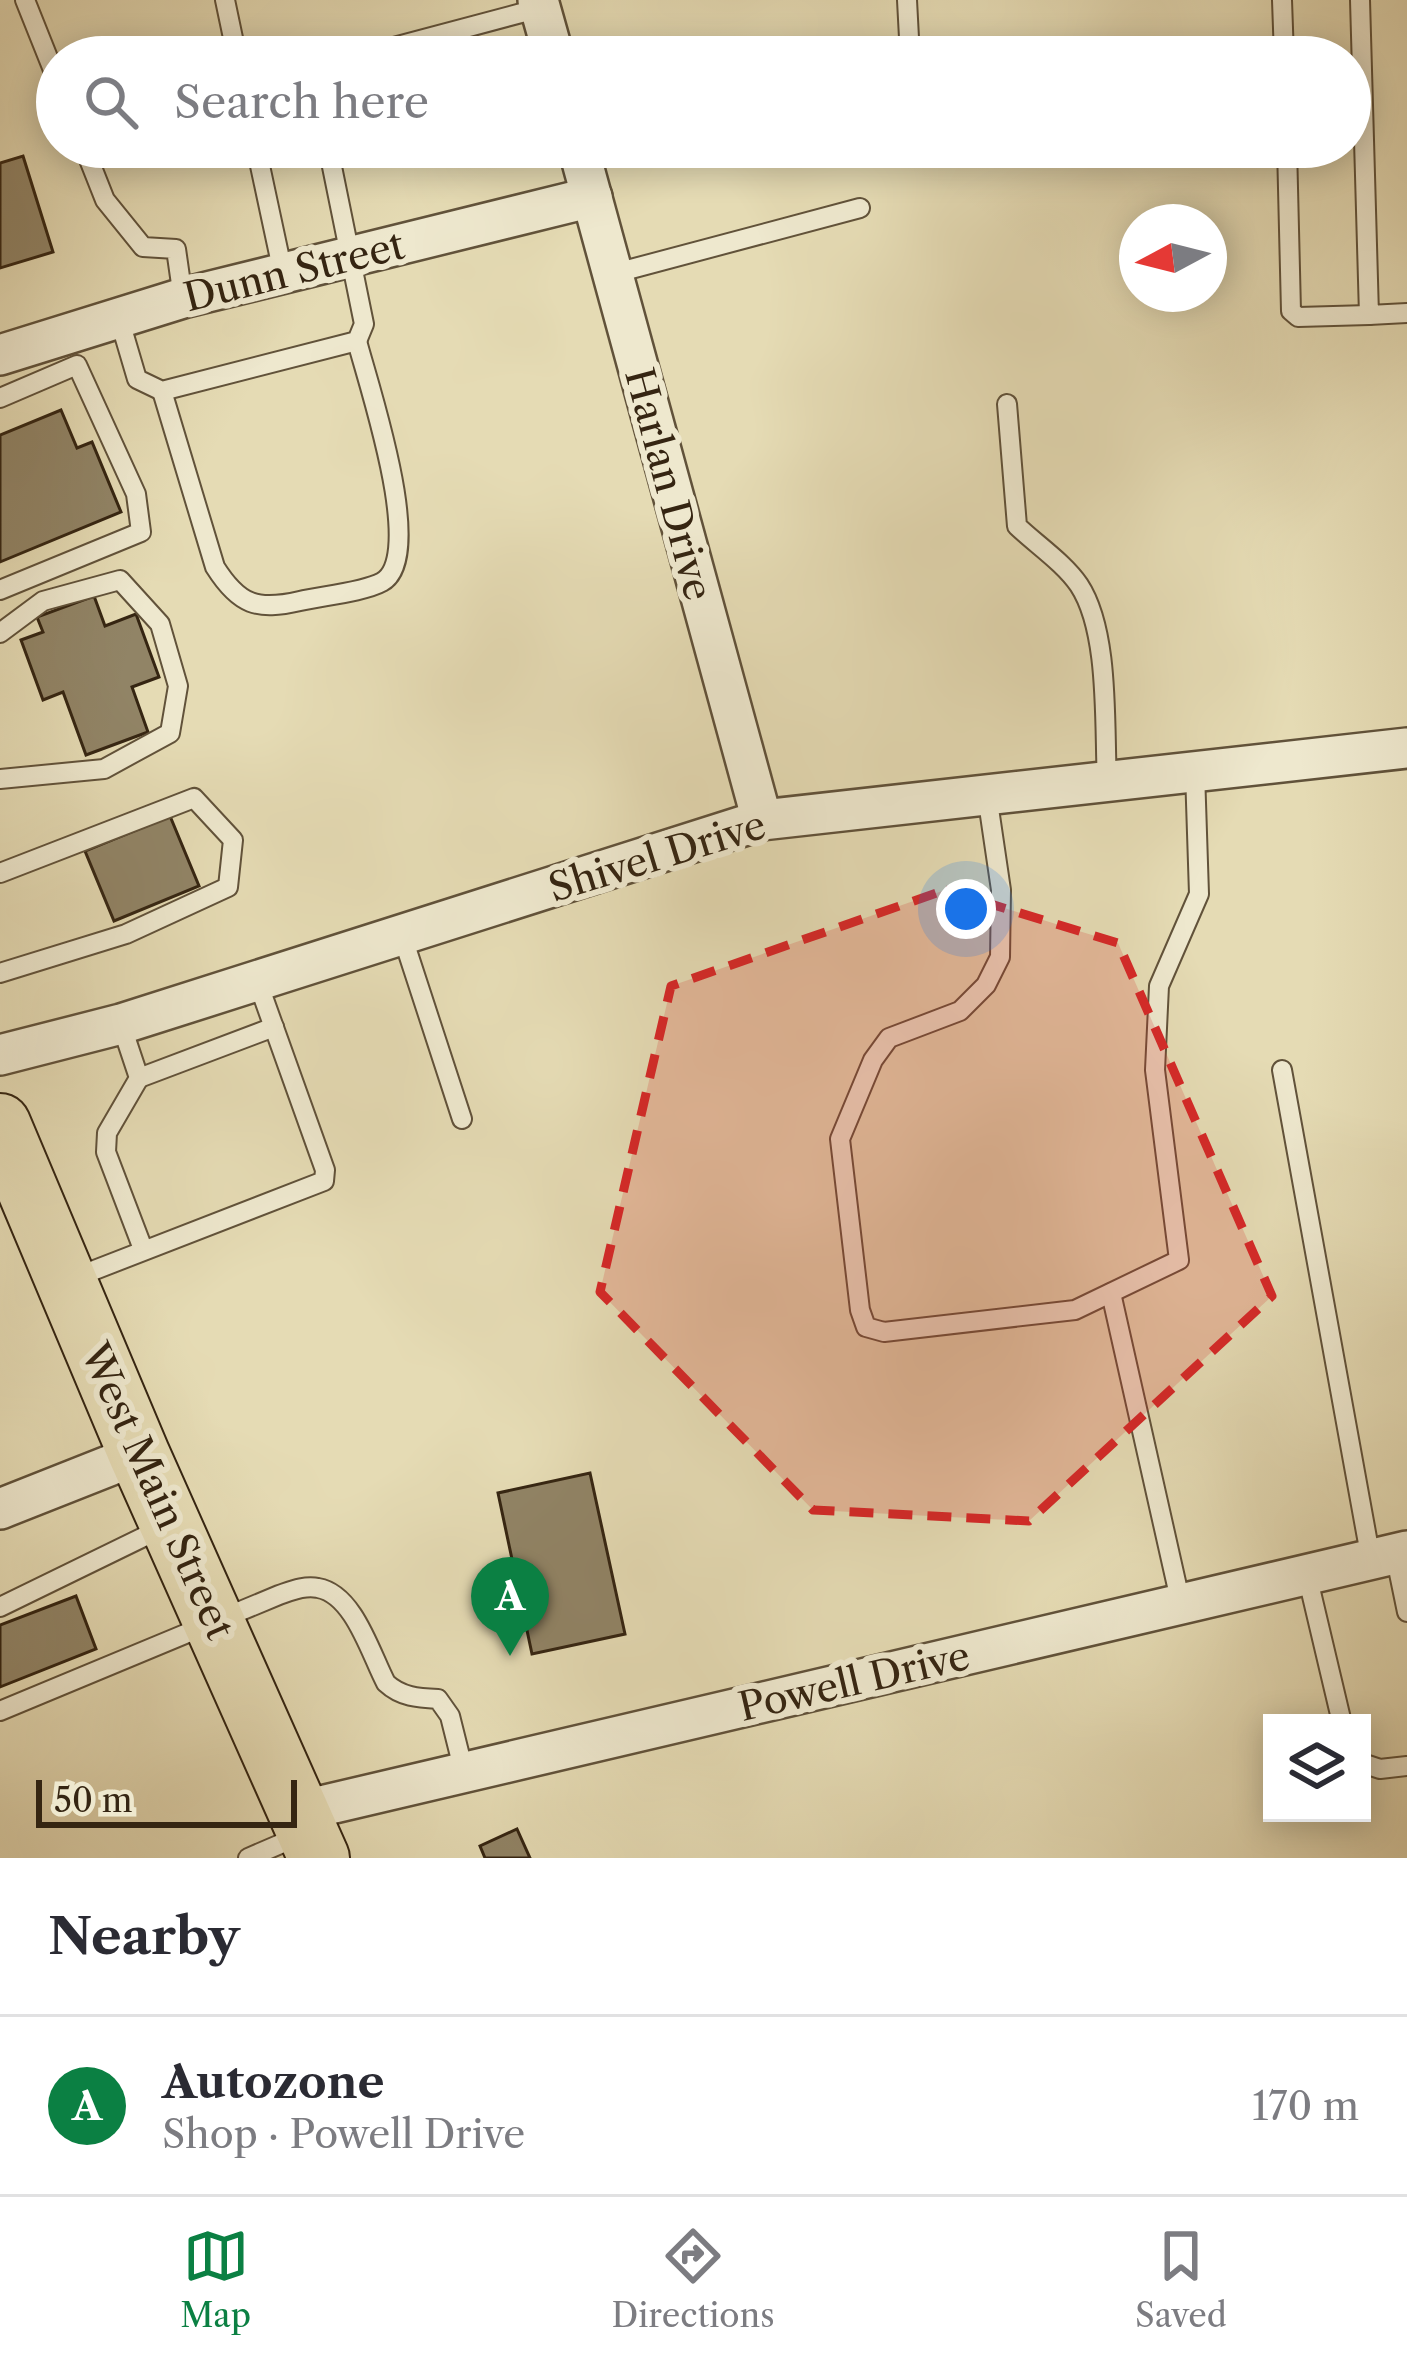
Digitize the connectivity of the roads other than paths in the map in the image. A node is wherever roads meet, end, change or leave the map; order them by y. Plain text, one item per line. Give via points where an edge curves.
1 (25, 0) edge
2 (225, 0) edge
3 (907, 0) edge
4 (1282, 0) edge
5 (1360, 0) edge
6 (539, 4) edge
7 (39, 36) edge
8 (233, 36) edge
9 (430, 36) edge
10 (548, 36) edge
11 (909, 36) edge
12 (1283, 36) edge
13 (1361, 36) edge
14 (92, 168) edge
15 (260, 168) edge
16 (333, 168) edge
17 (584, 168) edge
18 (1288, 168) edge
19 (1365, 168) edge
20 (592, 197) junction
21 (860, 208) dead end
22 (352, 256) junction
23 (283, 274) junction
24 (612, 274) junction
25 (183, 298) junction
26 (1407, 313) edge
27 (1369, 315) junction
28 (119, 318) junction
29 (357, 341) junction
30 (0, 355) edge
31 (162, 392) junction
32 (0, 398) edge
33 (1007, 404) dead end
34 (0, 590) edge
35 (0, 633) edge
36 (1407, 748) edge
37 (1195, 772) junction
38 (0, 779) edge
39 (1107, 782) junction
40 (987, 795) junction
41 (761, 820) junction
42 (0, 873) edge
43 (402, 934) junction
44 (0, 973) edge
45 (256, 980) junction
46 (121, 1024) junction
47 (274, 1027) junction
48 (0, 1055) edge
49 (1282, 1070) dead end
50 (139, 1078) junction
51 (462, 1119) dead end
52 (4, 1143) edge
53 (143, 1249) junction
54 (67, 1281) junction
55 (1111, 1294) junction
56 (140, 1454) junction
57 (0, 1509) edge
58 (171, 1524) junction
59 (1391, 1555) edge
60 (1307, 1575) junction
61 (1181, 1604) junction
62 (0, 1607) edge
63 (1407, 1612) edge
64 (216, 1622) junction
65 (0, 1711) edge
66 (1340, 1714) edge
67 (1371, 1766) edge
68 (1407, 1766) edge
69 (464, 1772) junction
70 (309, 1833) edge
71 (248, 1858) edge

1 - 7 lane
2 - 8 lane
3 - 11 lane
4 - 12 lane
5 - 13 lane
6 - 9 lane
6 - 10 street
14 - 25 lane via 105,200 142,247 176,249
15 - 23 lane
16 - 22 lane
17 - 20 street, Harlan Drive
18 - 27 lane via 1292,311
19 - 27 lane
20 - 22 street, Dunn Street
20 - 24 street, Harlan Drive
21 - 24 lane
22 - 23 street, Dunn Street
22 - 29 lane via 364,325
23 - 25 street, Dunn Street
24 - 41 street, Harlan Drive
25 - 28 street, Dunn Street
26 - 27 lane
28 - 30 street, Dunn Street
28 - 31 lane via 136,379
29 - 31 lane
29 - 31 lane via 401,532 396,568 382,582 282,605 256,606 229,589 215,567
32 - 34 lane via 77,365 136,494 141,532
33 - 39 lane via 1017,526 1076,580 1092,608
35 - 38 lane via 44,601 120,580 160,624 178,686 170,733 104,769
36 - 37 street, Shivel Drive
37 - 39 street, Shivel Drive
37 - 55 lane via 1199,894 1159,986 1155,1070 1179,1261
39 - 40 street, Shivel Drive
40 - 41 street, Shivel Drive
40 - 55 lane via 1001,890 1000,957 960,1011 890,1038 840,1139 860,1310 866,1327 884,1332 1075,1310
41 - 43 street, Shivel Drive
42 - 44 lane via 194,798 233,840 228,887 126,934
43 - 45 street, Shivel Drive
43 - 51 lane
45 - 46 street, Shivel Drive
45 - 47 lane
46 - 48 street, Shivel Drive
46 - 50 lane
47 - 50 lane
47 - 53 lane via 324,1180
49 - 59 lane
50 - 53 lane via 107,1133 106,1152
52 - 54 main road, West Main Street
53 - 54 lane
54 - 56 main road, West Main Street
55 - 61 lane
56 - 57 street
56 - 58 main road, West Main Street
58 - 62 lane
58 - 64 main road, West Main Street
59 - 60 street, Powell Drive
59 - 63 lane
60 - 61 street, Powell Drive
60 - 66 lane
61 - 69 street, Powell Drive
64 - 65 lane
64 - 69 lane via 298,1589 337,1596 394,1691 438,1699
64 - 70 main road, West Main Street
67 - 68 lane
69 - 70 street, Powell Drive
70 - 71 lane

